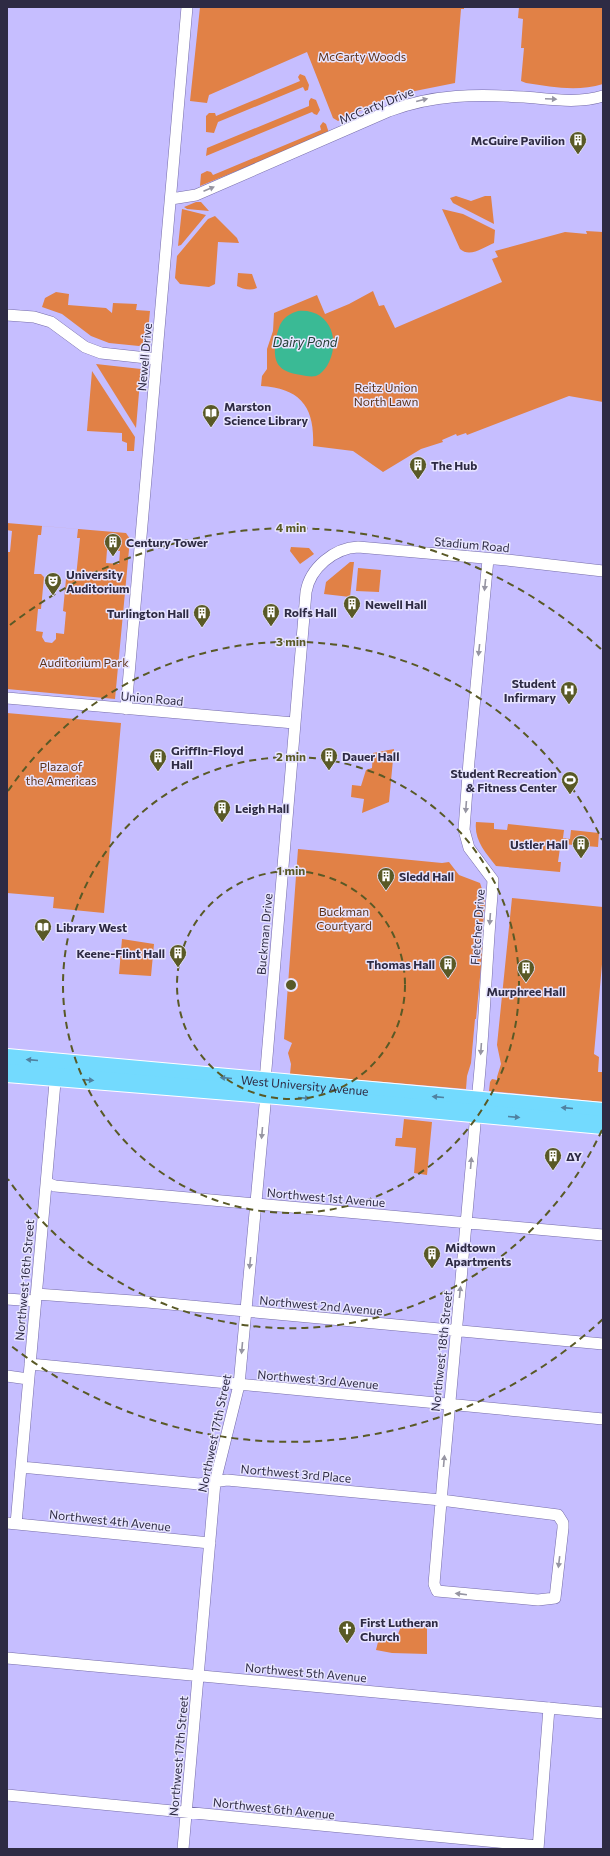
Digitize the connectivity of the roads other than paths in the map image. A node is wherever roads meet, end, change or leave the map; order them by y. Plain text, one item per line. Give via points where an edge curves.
1 (187, 7) edge
2 (603, 96) edge
3 (171, 199) junction
4 (7, 315) edge
5 (156, 360) junction
6 (340, 551) joint
7 (488, 559) junction
8 (603, 571) edge
9 (7, 698) edge
10 (126, 709) junction
11 (294, 723) junction
12 (7, 1058) edge
13 (56, 1070) junction
14 (7, 1073) edge
15 (265, 1088) junction
16 (476, 1107) junction
17 (603, 1112) edge
18 (603, 1125) edge
19 (46, 1183) junction
20 (256, 1204) junction
21 (467, 1223) junction
22 (603, 1235) edge
23 (35, 1298) junction
24 (7, 1299) edge
25 (245, 1311) junction
26 (457, 1331) junction
27 (603, 1344) edge
28 (30, 1364) junction
29 (7, 1376) edge
30 (28, 1378) junction
31 (239, 1385) junction
32 (449, 1405) junction
33 (603, 1419) edge
34 (21, 1467) junction
35 (215, 1482) junction
36 (441, 1500) junction
37 (12, 1523) edge
38 (210, 1543) junction
39 (437, 1591) joint
40 (7, 1658) edge
41 (198, 1675) junction
42 (549, 1708) junction
43 (603, 1713) edge
44 (7, 1795) edge
45 (186, 1812) junction
46 (538, 1848) edge
47 (183, 1849) edge

1 - 3 street, Newell Drive
3 -> 2 street, McCarty Drive via 196,195 389,111 420,101 471,94 571,100
3 - 5 street, Newell Drive
4 - 5 street via 34,317 51,322 79,343 101,353
5 - 10 street, Newell Drive
6 - 7 street, Stadium Road via 358,547
6 - 11 street, Buckman Drive via 318,568 307,586
7 - 8 street, Stadium Road
7 -> 16 street, Fletcher Drive via 464,830 469,848 493,880
9 - 10 street, Union Road
10 - 11 street, Union Road
11 - 15 street, Buckman Drive
13 -> 12 main road, West University Avenue
13 - 14 main road, West University Avenue
13 - 15 main road, West University Avenue
13 - 19 street, Northwest 16th Street
15 - 16 main road, West University Avenue
15 -> 20 street, Northwest 17th Street
17 -> 16 main road, West University Avenue
16 -> 18 main road, West University Avenue
21 -> 16 street, Northwest 18th Street
19 - 20 street, Northwest 1st Avenue via 55,1186
19 - 23 street, Northwest 16th Street
20 - 21 street, Northwest 1st Avenue
20 -> 25 street, Northwest 17th Street
21 - 22 street, Northwest 1st Avenue
26 -> 21 street, Northwest 18th Street
23 - 24 street, Northwest 2nd Avenue
23 - 25 street, Northwest 2nd Avenue
23 - 28 street, Northwest 16th Street
25 - 26 street, Northwest 2nd Avenue
25 -> 31 street, Northwest 17th Street
26 - 27 street, Northwest 2nd Avenue
26 - 32 street, Northwest 18th Street
28 - 30 street, Northwest 16th Street
28 - 31 street, Northwest 3rd Avenue
29 - 30 street
30 - 34 street, Northwest 16th Street
31 - 32 street, Northwest 3rd Avenue
31 - 35 street, Northwest 17th Street
32 - 33 street, Northwest 3rd Avenue
36 -> 32 street, Northwest 18th Street
34 - 35 street, Northwest 3rd Place via 199,1484
34 - 37 street, Northwest 16th Street
35 - 36 street, Northwest 3rd Place via 227,1480
35 - 38 street, Northwest 17th Street
36 - 39 street, Northwest 18th Street via 434,1584
36 -> 39 street, Northwest 3rd Place via 558,1515 562,1523 555,1598 538,1600
37 - 38 street, Northwest 4th Avenue
38 - 41 street, Northwest 17th Street
40 - 41 street, Northwest 5th Avenue
41 - 42 street, Northwest 5th Avenue
41 - 45 street, Northwest 17th Street
42 - 43 street, Northwest 5th Avenue
42 - 46 street
44 - 45 street, Northwest 6th Avenue
45 - 46 street, Northwest 6th Avenue
45 - 47 street, Northwest 17th Street

